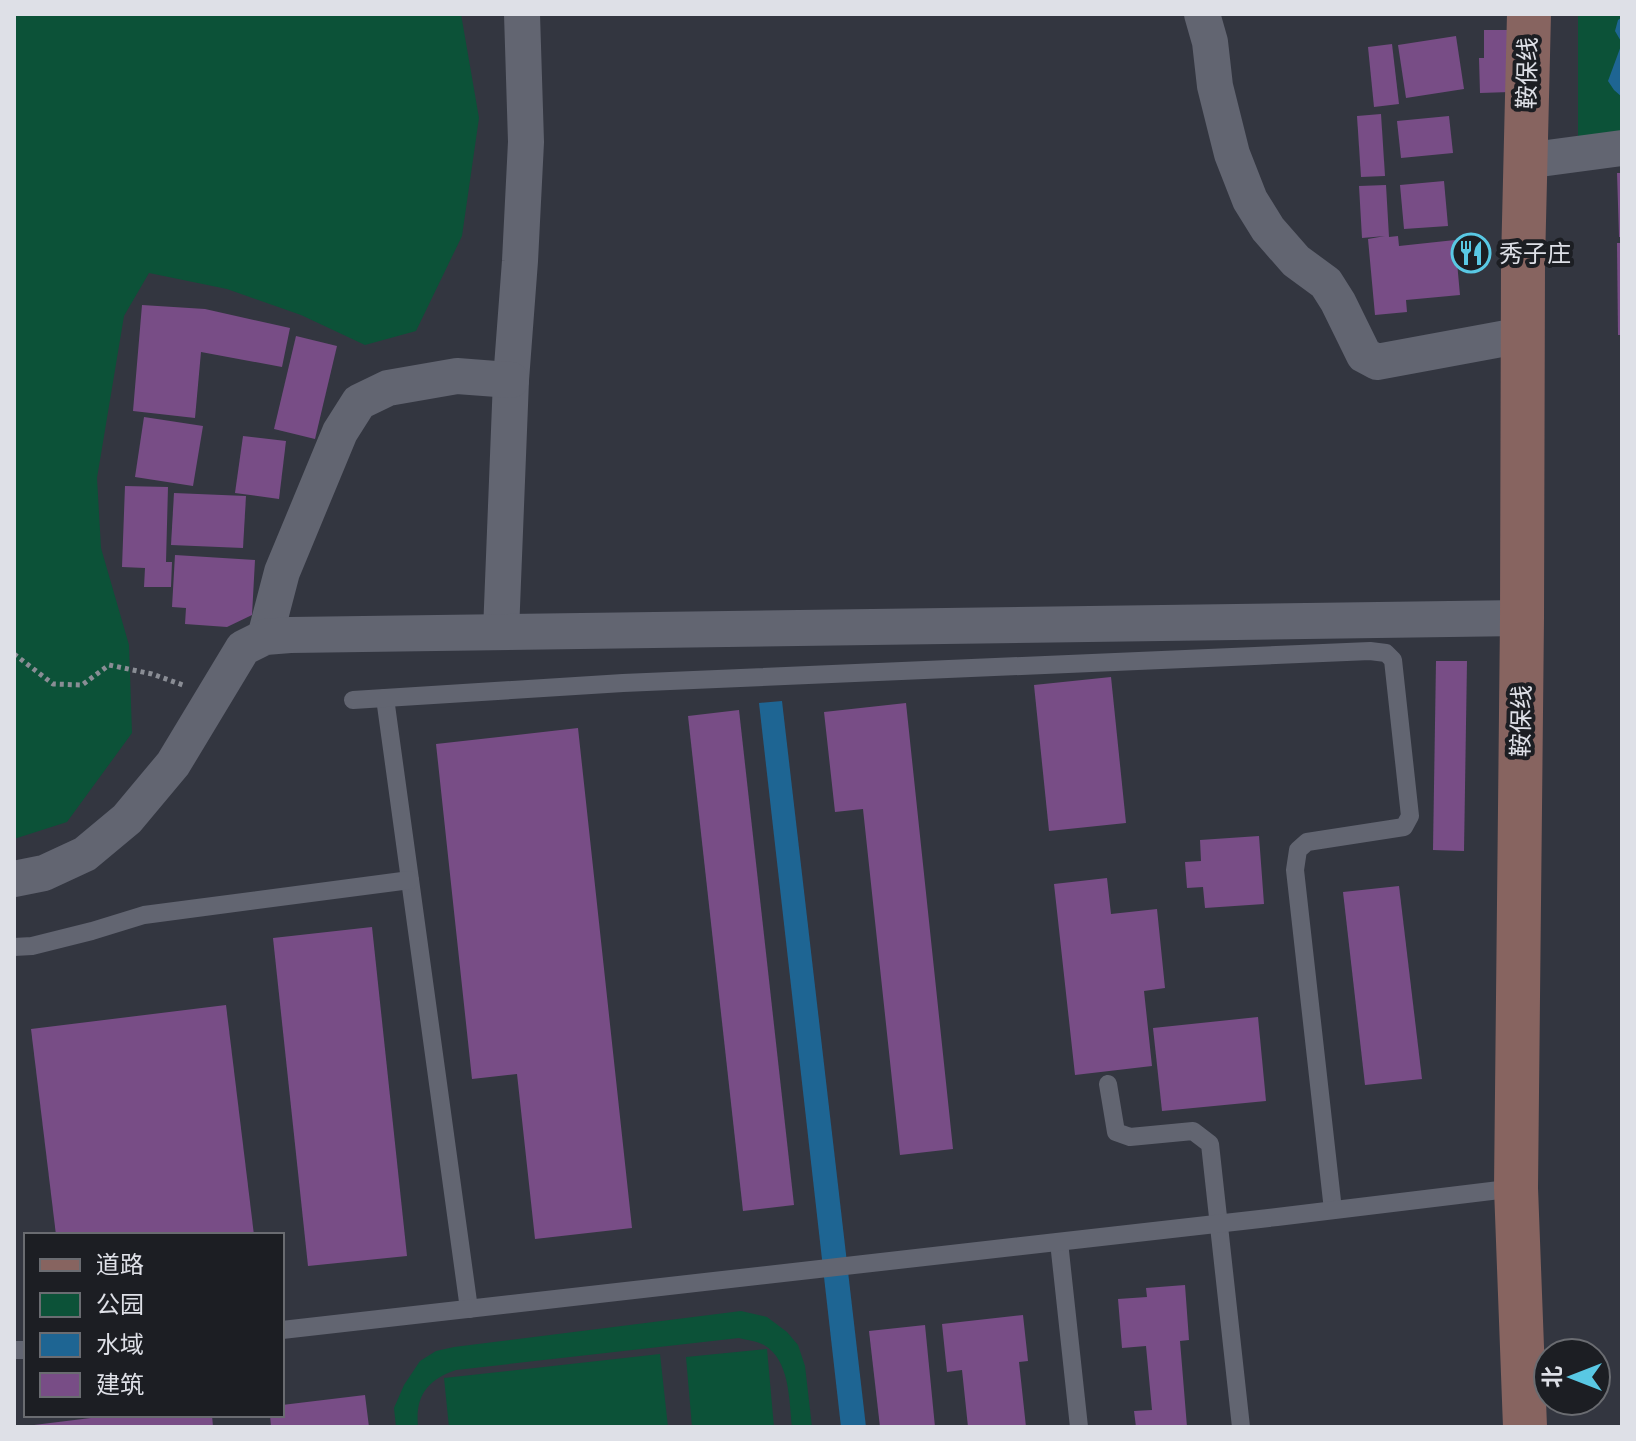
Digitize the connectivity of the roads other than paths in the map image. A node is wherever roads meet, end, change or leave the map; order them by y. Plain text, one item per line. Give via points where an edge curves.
1 (522, 14) edge
2 (1202, 14) edge
3 (1529, 14) edge
4 (1622, 148) edge
5 (1525, 161) junction
6 (1523, 335) junction
7 (511, 380) junction
8 (1522, 618) junction
9 (501, 632) junction
10 (265, 637) junction
11 (385, 698) junction
12 (353, 700) dead end
13 (14, 879) edge
14 (410, 880) junction
15 (14, 947) edge
16 (1108, 1084) dead end
17 (1516, 1188) junction
18 (1333, 1210) junction
19 (1220, 1223) junction
20 (1059, 1242) junction
21 (469, 1309) junction
22 (284, 1330) edge
23 (1079, 1427) edge
24 (1241, 1427) edge
25 (1525, 1427) edge

1 - 7 street via 526,142
2 - 6 street via 1215,86 1250,200 1296,261 1326,283 1364,355 1377,362
3 - 5 main road, 鞍保线
4 - 5 street
5 - 6 main road, 鞍保线
6 - 8 main road, 鞍保线
7 - 9 street
7 - 10 street via 457,376 388,388 359,402 340,432 282,572
8 - 9 street
8 - 17 main road, 鞍保线
9 - 10 street
10 - 13 street via 243,648 173,764 127,819 85,854 44,873
11 - 12 lane
11 - 14 lane
11 - 18 lane via 623,683 1386,653 1393,660 1410,816 1404,827 1307,842 1298,850 1295,870
14 - 15 lane via 144,915
14 - 21 lane
16 - 19 lane via 1116,1132 1130,1137 1193,1131 1210,1144
17 - 18 lane
17 - 25 main road, 鞍保线
18 - 19 lane
19 - 20 lane
19 - 24 lane
20 - 21 lane
20 - 23 lane
21 - 22 lane

